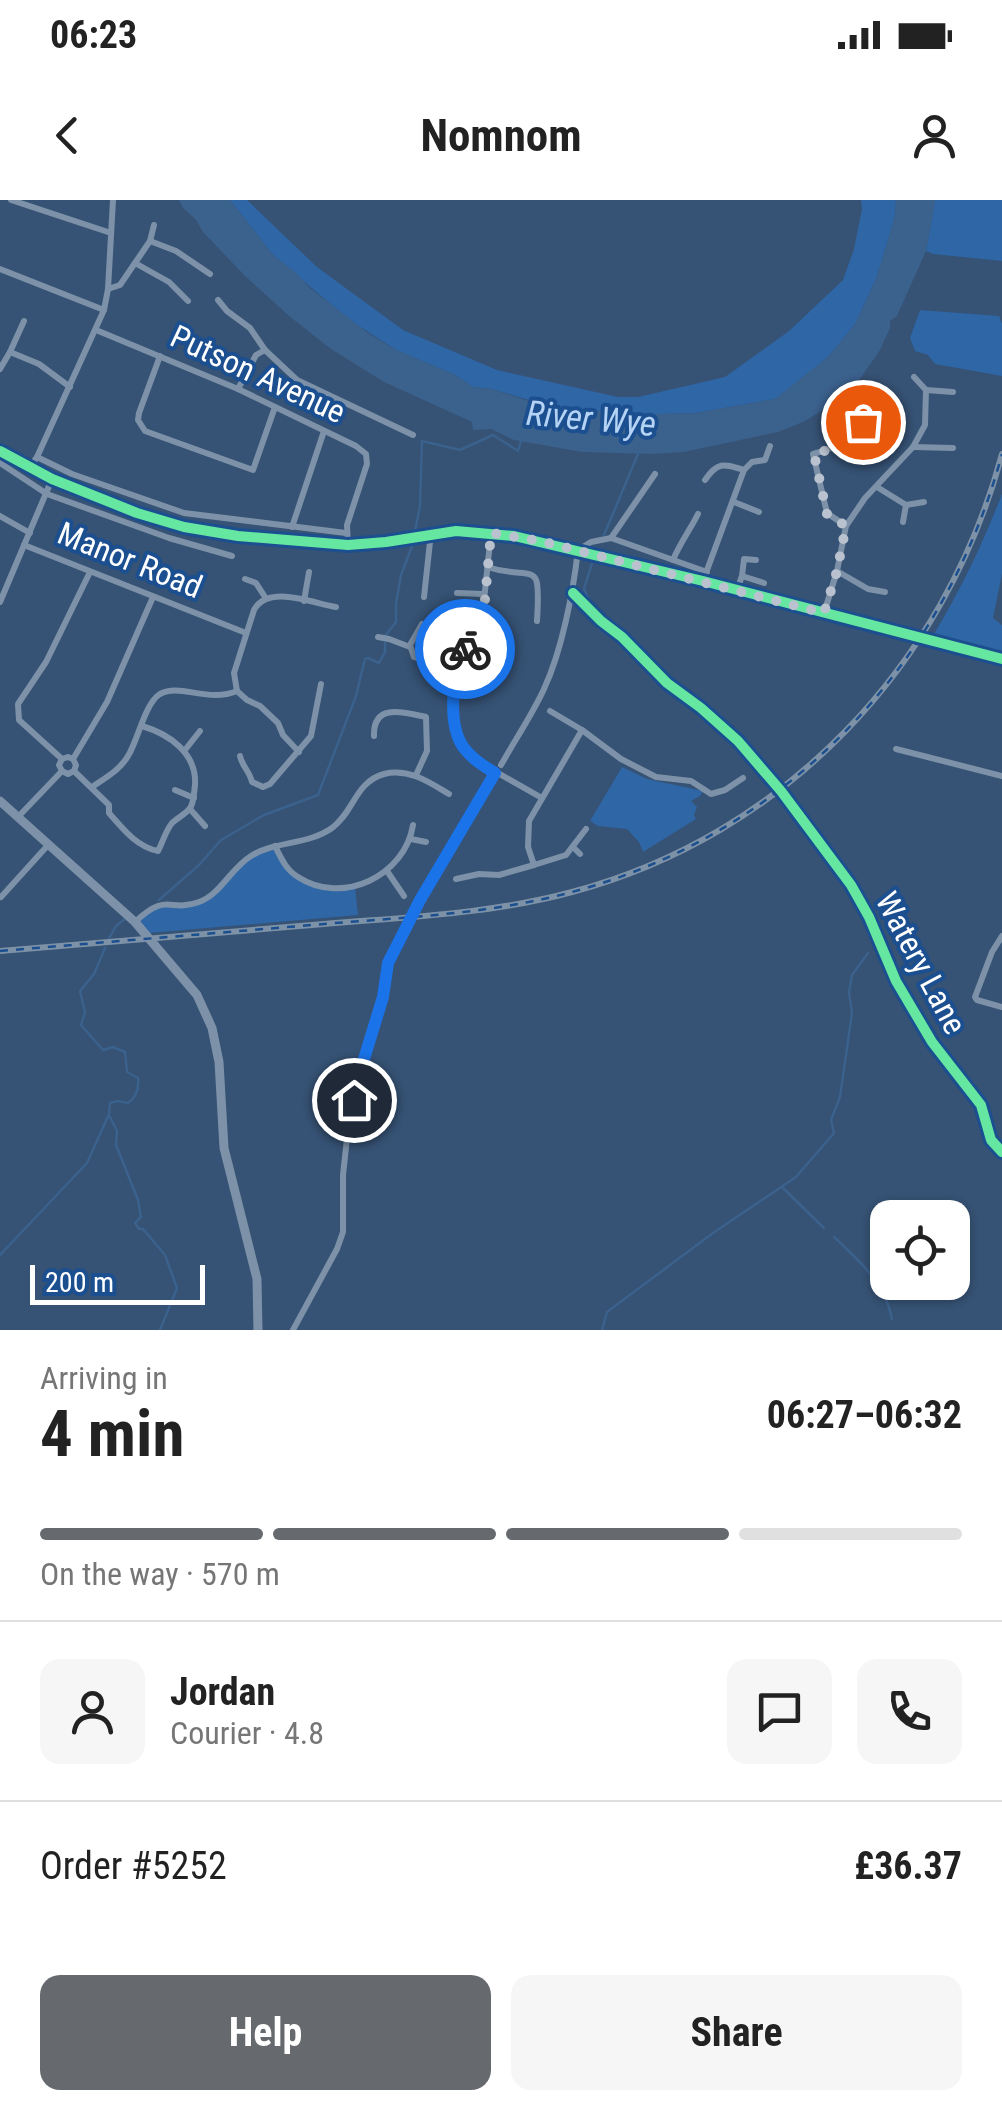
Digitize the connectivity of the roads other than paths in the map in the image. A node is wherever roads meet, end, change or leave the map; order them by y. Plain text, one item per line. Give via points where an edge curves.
1 (12, 200) edge
2 (113, 200) edge
3 (154, 226) dead end
4 (111, 234) junction
5 (150, 241) junction
6 (135, 263) junction
7 (0, 270) edge
8 (210, 274) dead end
9 (108, 289) junction
10 (218, 300) dead end
11 (188, 301) dead end
12 (104, 310) junction
13 (24, 321) dead end
14 (96, 330) junction
15 (265, 350) junction
16 (10, 352) junction
17 (160, 356) junction
18 (0, 370) edge
19 (914, 377) dead end
20 (70, 386) junction
21 (238, 389) junction
22 (926, 390) junction
23 (953, 392) dead end
24 (275, 407) junction
25 (859, 411) dead end
26 (324, 431) junction
27 (414, 436) dead end
28 (770, 446) dead end
29 (913, 447) junction
30 (953, 448) dead end
31 (0, 450) edge
32 (37, 457) junction
33 (0, 463) edge
34 (30, 467) junction
35 (744, 470) junction
36 (655, 474) dead end
37 (52, 480) junction
38 (705, 480) dead end
39 (878, 487) junction
40 (46, 494) junction
41 (734, 502) junction
42 (924, 502) dead end
43 (906, 505) junction
44 (758, 512) dead end
45 (698, 514) dead end
46 (0, 516) edge
47 (903, 522) dead end
48 (846, 526) junction
49 (292, 527) junction
50 (30, 533) junction
51 (346, 533) junction
52 (491, 533) junction
53 (428, 534) junction
54 (610, 538) junction
55 (348, 545) junction
56 (24, 546) junction
57 (578, 550) junction
58 (232, 556) dead end
59 (756, 560) dead end
60 (677, 561) junction
61 (487, 567) junction
62 (837, 571) junction
63 (90, 572) junction
64 (308, 572) dead end
65 (676, 574) junction
66 (742, 576) junction
67 (705, 577) junction
68 (245, 579) dead end
69 (764, 583) dead end
70 (737, 590) junction
71 (885, 592) dead end
72 (458, 593) dead end
73 (572, 593) junction
74 (484, 594) junction
75 (154, 597) junction
76 (424, 597) dead end
77 (265, 598) junction
78 (304, 601) junction
79 (0, 602) edge
80 (336, 607) dead end
81 (824, 613) junction
82 (537, 621) dead end
83 (422, 624) dead end
84 (246, 633) junction
85 (472, 636) junction
86 (378, 637) dead end
87 (410, 647) junction
88 (1002, 660) edge
89 (458, 661) junction
90 (500, 668) dead end
91 (322, 684) dead end
92 (236, 691) junction
93 (550, 711) dead end
94 (142, 726) junction
95 (582, 730) junction
96 (200, 731) dead end
97 (374, 736) dead end
98 (896, 749) dead end
99 (185, 750) junction
100 (298, 752) junction
101 (240, 756) dead end
102 (62, 759) junction
103 (73, 759) junction
104 (501, 765) dead end
105 (74, 770) junction
106 (62, 772) junction
107 (495, 773) junction
108 (416, 776) junction
109 (1002, 776) edge
110 (743, 778) dead end
111 (92, 787) junction
112 (175, 790) dead end
113 (449, 794) dead end
114 (194, 798) junction
115 (542, 798) junction
116 (0, 802) edge
117 (190, 809) junction
118 (18, 817) junction
119 (206, 826) dead end
120 (413, 826) dead end
121 (586, 829) dead end
122 (411, 839) junction
123 (426, 842) dead end
124 (49, 844) junction
125 (275, 846) junction
126 (573, 846) junction
127 (580, 854) dead end
128 (534, 865) junction
129 (387, 871) junction
130 (456, 879) dead end
131 (404, 896) dead end
132 (2, 897) edge
133 (135, 922) junction
134 (1002, 936) edge
135 (1002, 1007) edge
136 (1002, 1152) edge
137 (258, 1330) edge
138 (293, 1330) edge

1 - 4 street
2 - 4 street
3 - 5 street
4 - 9 street
5 - 6 street
5 - 8 street
6 - 9 street via 120,285
6 - 11 street
7 - 12 street
9 - 12 street
10 - 15 street
12 - 14 street
13 - 16 street
14 - 17 street, Putson Avenue
14 - 20 street
15 - 21 street
15 - 27 street via 297,380
16 - 18 street
16 - 20 street
17 - 21 street, Putson Avenue
17 - 24 street via 138,413 145,430 253,470
19 - 22 street
20 - 32 street
21 - 24 street, Putson Avenue
22 - 23 street
22 - 29 street via 924,425
24 - 26 street, Putson Avenue
25 - 48 street via 864,419 858,433 814,454 827,514
26 - 49 street
26 - 51 street, Putson Avenue via 368,459
28 - 35 street via 764,460
29 - 30 street
29 - 39 street
31 - 34 street
32 - 34 street
32 - 49 street via 184,513
33 - 40 street
34 - 37 street
35 - 38 street via 723,465
35 - 41 street
36 - 54 street
37 - 40 street
37 - 55 street via 184,527
39 - 43 street
39 - 48 street
40 - 50 street
40 - 58 street
41 - 44 street
41 - 67 street
42 - 43 street
43 - 47 street
45 - 60 street
46 - 50 street
48 - 62 street
49 - 51 street
50 - 56 street
51 - 55 street, Putson Avenue
52 - 53 street
52 - 57 street
52 - 61 street
53 - 55 street
53 - 76 street
54 - 57 street
54 - 60 street
56 - 63 street, Manor Road
56 - 79 street
57 - 65 street
57 - 73 street
59 - 66 street via 744,560
60 - 65 street
60 - 67 street
61 - 74 street
61 - 82 street via 536,578
62 - 71 street
62 - 81 street
63 - 75 street, Manor Road
63 - 102 street via 18,704 19,720
64 - 78 street
65 - 67 street
66 - 69 street
66 - 70 street
67 - 70 street
68 - 77 street
70 - 81 street
72 - 74 street
73 - 104 street via 547,683
73 - 136 street, Watery Lane via 738,741 810,830 851,885 896,981 981,1105 991,1140
74 - 85 street
75 - 84 street, Manor Road
75 - 103 street
77 - 78 street
77 - 84 street
78 - 80 street
81 - 88 street
83 - 87 street
84 - 92 street via 234,673
85 - 89 street
85 - 90 street
86 - 87 street
87 - 89 street via 421,660
89 - 107 street via 458,738
91 - 100 street via 310,736
92 - 94 street via 164,692 153,699
92 - 100 street via 278,722
93 - 95 street
94 - 99 street
94 - 111 street via 127,758
95 - 110 street via 656,778 692,781 711,794
95 - 115 street
96 - 99 street
97 - 108 street via 384,713 426,717 427,752
98 - 109 street
99 - 114 street via 196,776
100 - 101 street via 263,787 252,782
102 - 103 street
102 - 106 street
103 - 105 street
105 - 106 street
105 - 111 street
106 - 118 street
107 - 115 street
107 - 138 street via 388,963 348,1129 343,1232
108 - 113 street
108 - 125 street via 391,772 369,780 333,827
111 - 117 street via 126,832 158,851 166,830
112 - 114 street
114 - 117 street
115 - 128 street via 529,821
116 - 118 street
117 - 119 street
118 - 124 street
120 - 122 street
121 - 126 street
122 - 123 street
122 - 129 street
124 - 132 street
124 - 133 street
125 - 129 street via 292,874 312,884 349,887
125 - 133 street via 250,856 208,897 156,905
126 - 127 street
126 - 128 street via 566,855
128 - 130 street
129 - 131 street
133 - 137 street via 198,995 212,1028 224,1148 257,1279
134 - 135 street via 975,997

